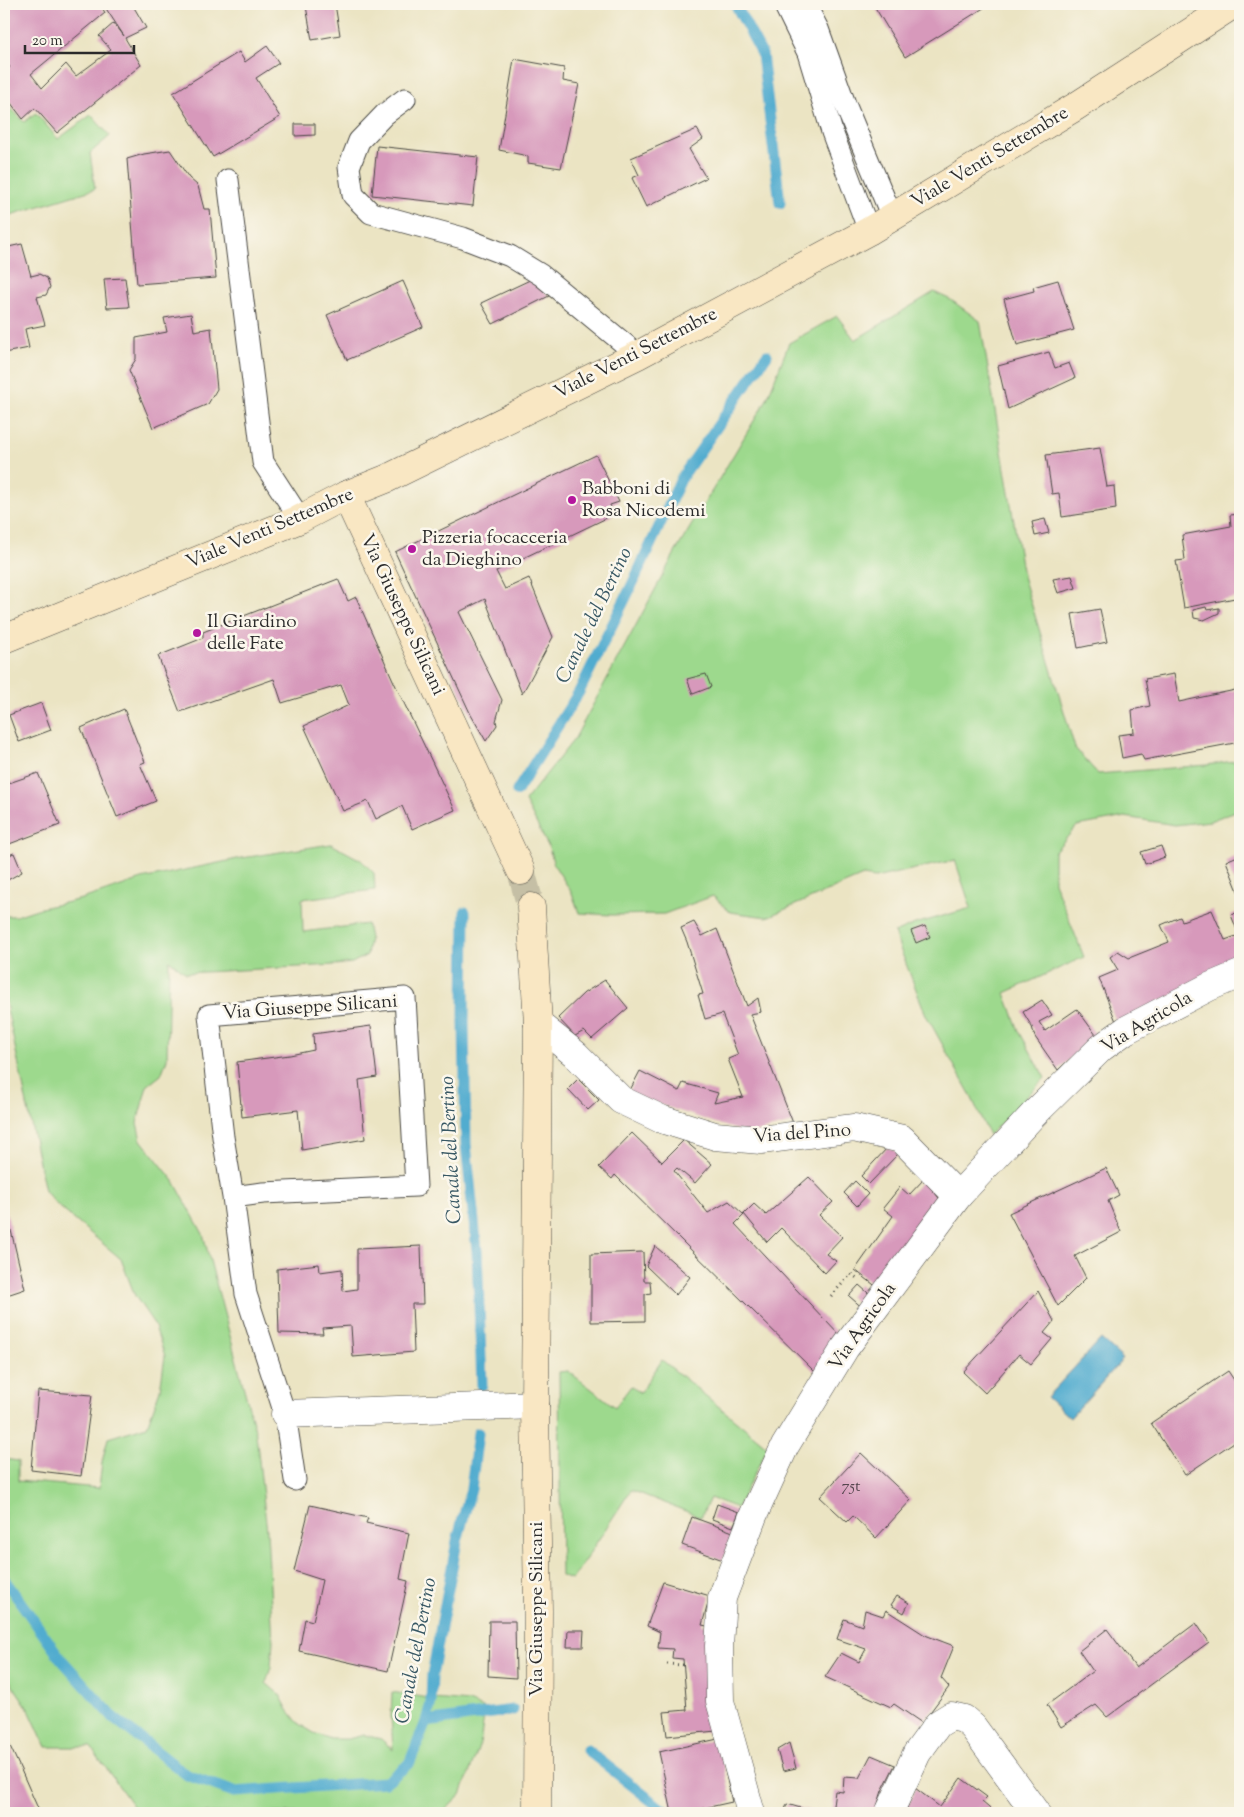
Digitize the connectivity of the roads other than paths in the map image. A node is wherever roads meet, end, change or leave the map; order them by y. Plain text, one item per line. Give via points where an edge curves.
1 (784, 4) edge
2 (805, 4) edge
3 (1234, 4) edge
4 (405, 99) dead end
5 (228, 180) dead end
6 (892, 217) junction
7 (869, 231) junction
8 (638, 355) junction
9 (346, 495) junction
10 (300, 519) junction
11 (4, 639) edge
12 (521, 872) tunnel mouth
13 (531, 906) tunnel mouth
14 (1240, 974) edge
15 (538, 1024) junction
16 (958, 1196) junction
17 (233, 1197) junction
18 (535, 1405) junction
19 (286, 1414) junction
20 (296, 1480) dead end
21 (537, 1813) edge
22 (751, 1813) edge
23 (889, 1813) edge
24 (1036, 1813) edge

1 - 7 lane via 808,53 832,132
2 - 6 lane via 818,29 844,104
3 - 6 main road, Viale Venti Settembre via 1075,107
4 - 8 lane via 384,114 359,141 349,167 354,194 371,212 463,238 510,256 541,275
5 - 10 lane via 263,462
6 - 7 main road, Viale Venti Settembre
7 - 8 main road, Viale Venti Settembre
8 - 9 main road, Viale Venti Settembre via 386,480
9 - 10 main road, Viale Venti Settembre
9 - 12 main road, Via Giuseppe Silicani
10 - 11 main road, Viale Venti Settembre
13 - 15 main road, Via Giuseppe Silicani
14 - 16 street, Via Agricola via 1126,1030 1101,1048
15 - 16 street, Via del Pino via 575,1054 621,1100 661,1119 716,1136 761,1140 854,1128 902,1139
15 - 18 main road, Via Giuseppe Silicani
16 - 22 street, Via Agricola via 845,1348 785,1446 752,1516 722,1598 720,1701
17 - 17 lane, Via Giuseppe Silicani via 416,1186 405,998 210,1015
17 - 19 lane, Via Giuseppe Silicani via 246,1294
18 - 19 street
18 - 21 main road, Via Giuseppe Silicani
19 - 20 lane, Via Giuseppe Silicani
23 - 24 street via 917,1754 938,1724 951,1716 964,1719 973,1727

